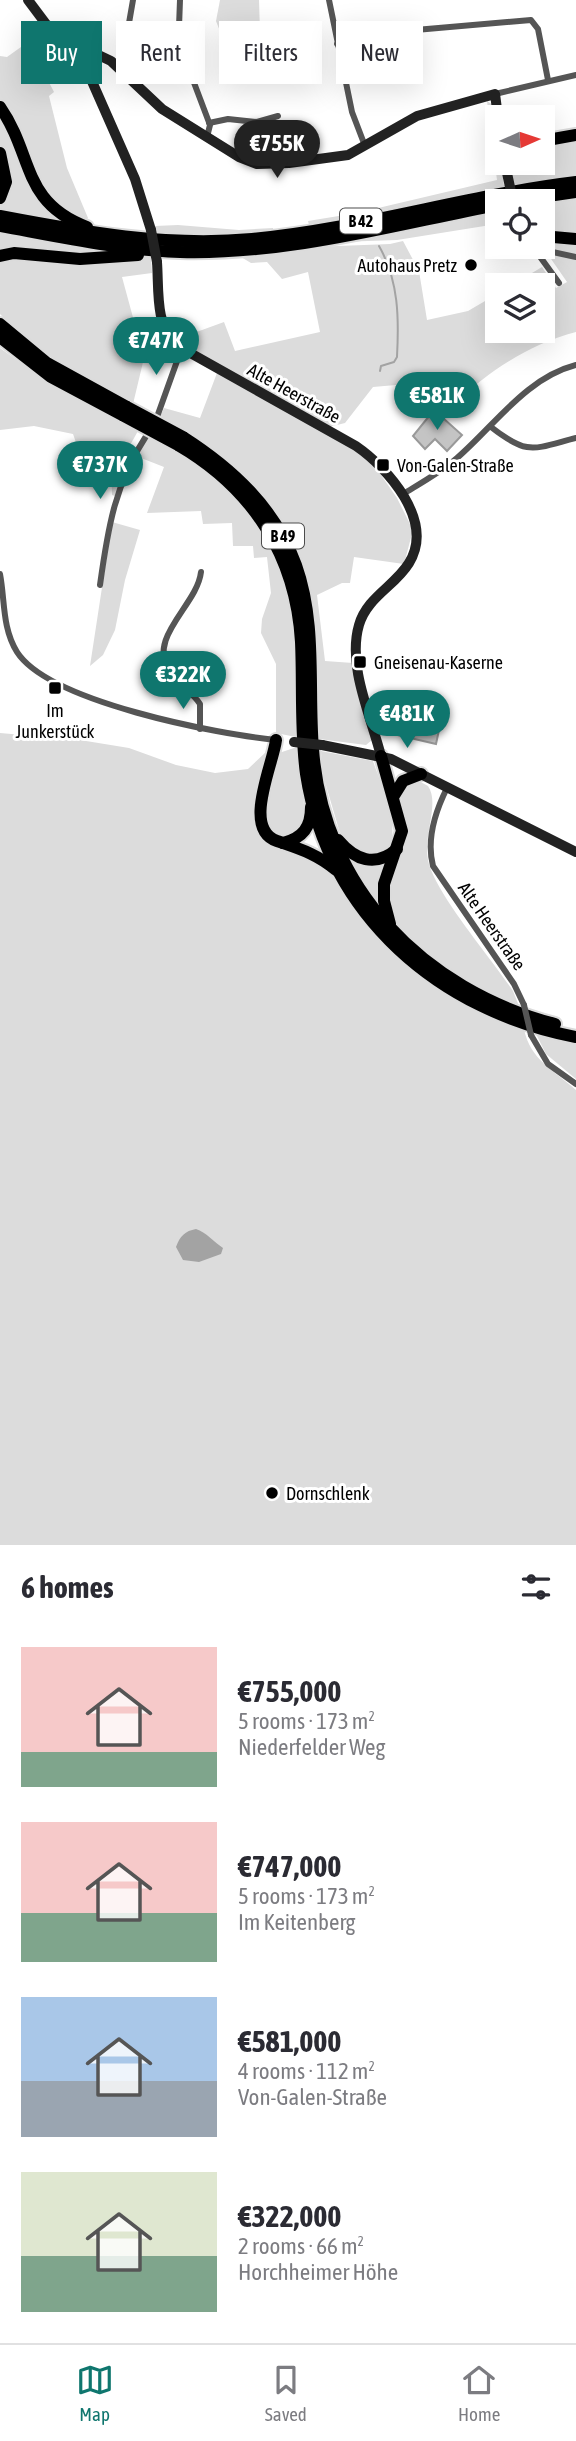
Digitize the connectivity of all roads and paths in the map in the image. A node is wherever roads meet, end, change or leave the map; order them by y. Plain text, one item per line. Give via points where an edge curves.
1 (28, 0) edge
2 (133, 0) edge
3 (180, 0) edge
4 (329, 0) edge
5 (44, 21) edge
6 (129, 21) edge
7 (423, 29) edge
8 (336, 38) edge
9 (576, 75) edge
10 (548, 80) junction
11 (93, 84) edge
12 (136, 84) edge
13 (346, 84) edge
14 (495, 93) junction
15 (496, 105) edge
16 (0, 107) edge
17 (278, 116) dead end
18 (209, 123) junction
19 (576, 135) edge
20 (207, 137) junction
21 (555, 139) edge
22 (365, 146) junction
23 (0, 153) edge
24 (576, 182) edge
25 (576, 192) edge
26 (555, 195) edge
27 (0, 198) edge
28 (485, 207) edge
29 (0, 216) edge
30 (0, 226) edge
31 (555, 237) edge
32 (124, 238) junction
33 (576, 239) edge
34 (180, 252) junction
35 (555, 252) edge
36 (0, 256) edge
37 (576, 257) edge
38 (542, 259) edge
39 (559, 283) dead end
40 (0, 324) edge
41 (0, 337) edge
42 (181, 350) junction
43 (576, 365) edge
44 (125, 411) junction
45 (157, 417) dead end
46 (491, 427) junction
47 (148, 433) dead end
48 (576, 438) edge
49 (180, 441) junction
50 (402, 494) junction
51 (201, 572) dead end
52 (0, 574) edge
53 (100, 585) dead end
54 (4, 633) edge
55 (200, 729) junction
56 (276, 740) junction
57 (381, 756) junction
58 (421, 774) junction
59 (447, 788) junction
60 (311, 796) junction
61 (393, 797) junction
62 (331, 831) junction
63 (284, 843) junction
64 (397, 849) junction
65 (576, 852) edge
66 (341, 875) junction
67 (392, 931) junction
68 (576, 1029) edge
69 (576, 1037) edge
70 (576, 1084) edge

1 - 5 street
2 - 6 street
3 - 18 street via 182,51
4 - 8 street
7 - 10 street via 531,20 538,29
9 - 10 street
10 - 14 street
11 - 42 street, Alte Heerstraße, bridge via 135,179 151,230 163,326
12 - 20 street via 154,103
13 - 22 street
14 - 15 street
14 - 22 street via 417,116
16 - 32 highway via 46,201 72,221
17 - 18 street via 257,122 228,119
18 - 20 street
19 - 21 highway
20 - 22 street via 260,165 334,158
23 - 27 highway via 6,182
24 - 32 highway, B 42 via 253,239 174,242
25 - 26 highway
28 - 34 highway, B 42 via 306,242
29 - 32 highway, B 42
30 - 34 highway, B 42
31 - 33 highway
34 - 36 highway via 80,259 14,253
35 - 37 street
38 - 39 street
40 - 44 highway, B 49 via 47,363
41 - 44 highway, B 49 via 51,377
42 - 45 street
42 - 50 street, Alte Heerstraße via 356,446
43 - 46 street via 529,388
44 - 49 highway, B 49, bridge
46 - 48 street via 522,448
46 - 50 street via 454,461
47 - 53 street via 114,502
49 - 60 highway, B 49 via 248,500 270,530 288,569 299,620 304,748
49 - 62 highway, B 49 via 221,463 248,487 280,531 296,567 308,622 315,771
50 - 57 street, Alte Heerstraße via 416,528 412,556 370,604 357,638 361,680
51 - 55 street via 197,588 166,638 164,652 172,676 200,704
52 - 54 street
54 - 55 street via 31,668 52,682
55 - 56 street
56 - 57 street, bridge
56 - 63 highway via 259,818 267,835
57 - 58 street
57 - 61 highway
58 - 59 street
58 - 61 highway via 403,781
59 - 65 street
59 - 70 street, Alte Heerstraße, bridge via 432,829 433,866 514,984 545,1061
60 - 63 highway via 306,830
60 - 66 highway, B 49
61 - 64 highway via 402,831
62 - 64 highway via 347,850 364,860 382,859
62 - 67 highway, B 49 via 361,890
63 - 66 highway via 312,852
64 - 67 highway via 384,890
66 - 69 highway, B 49 via 377,928 437,982 515,1022
67 - 68 highway, B 49 via 471,993 520,1014

